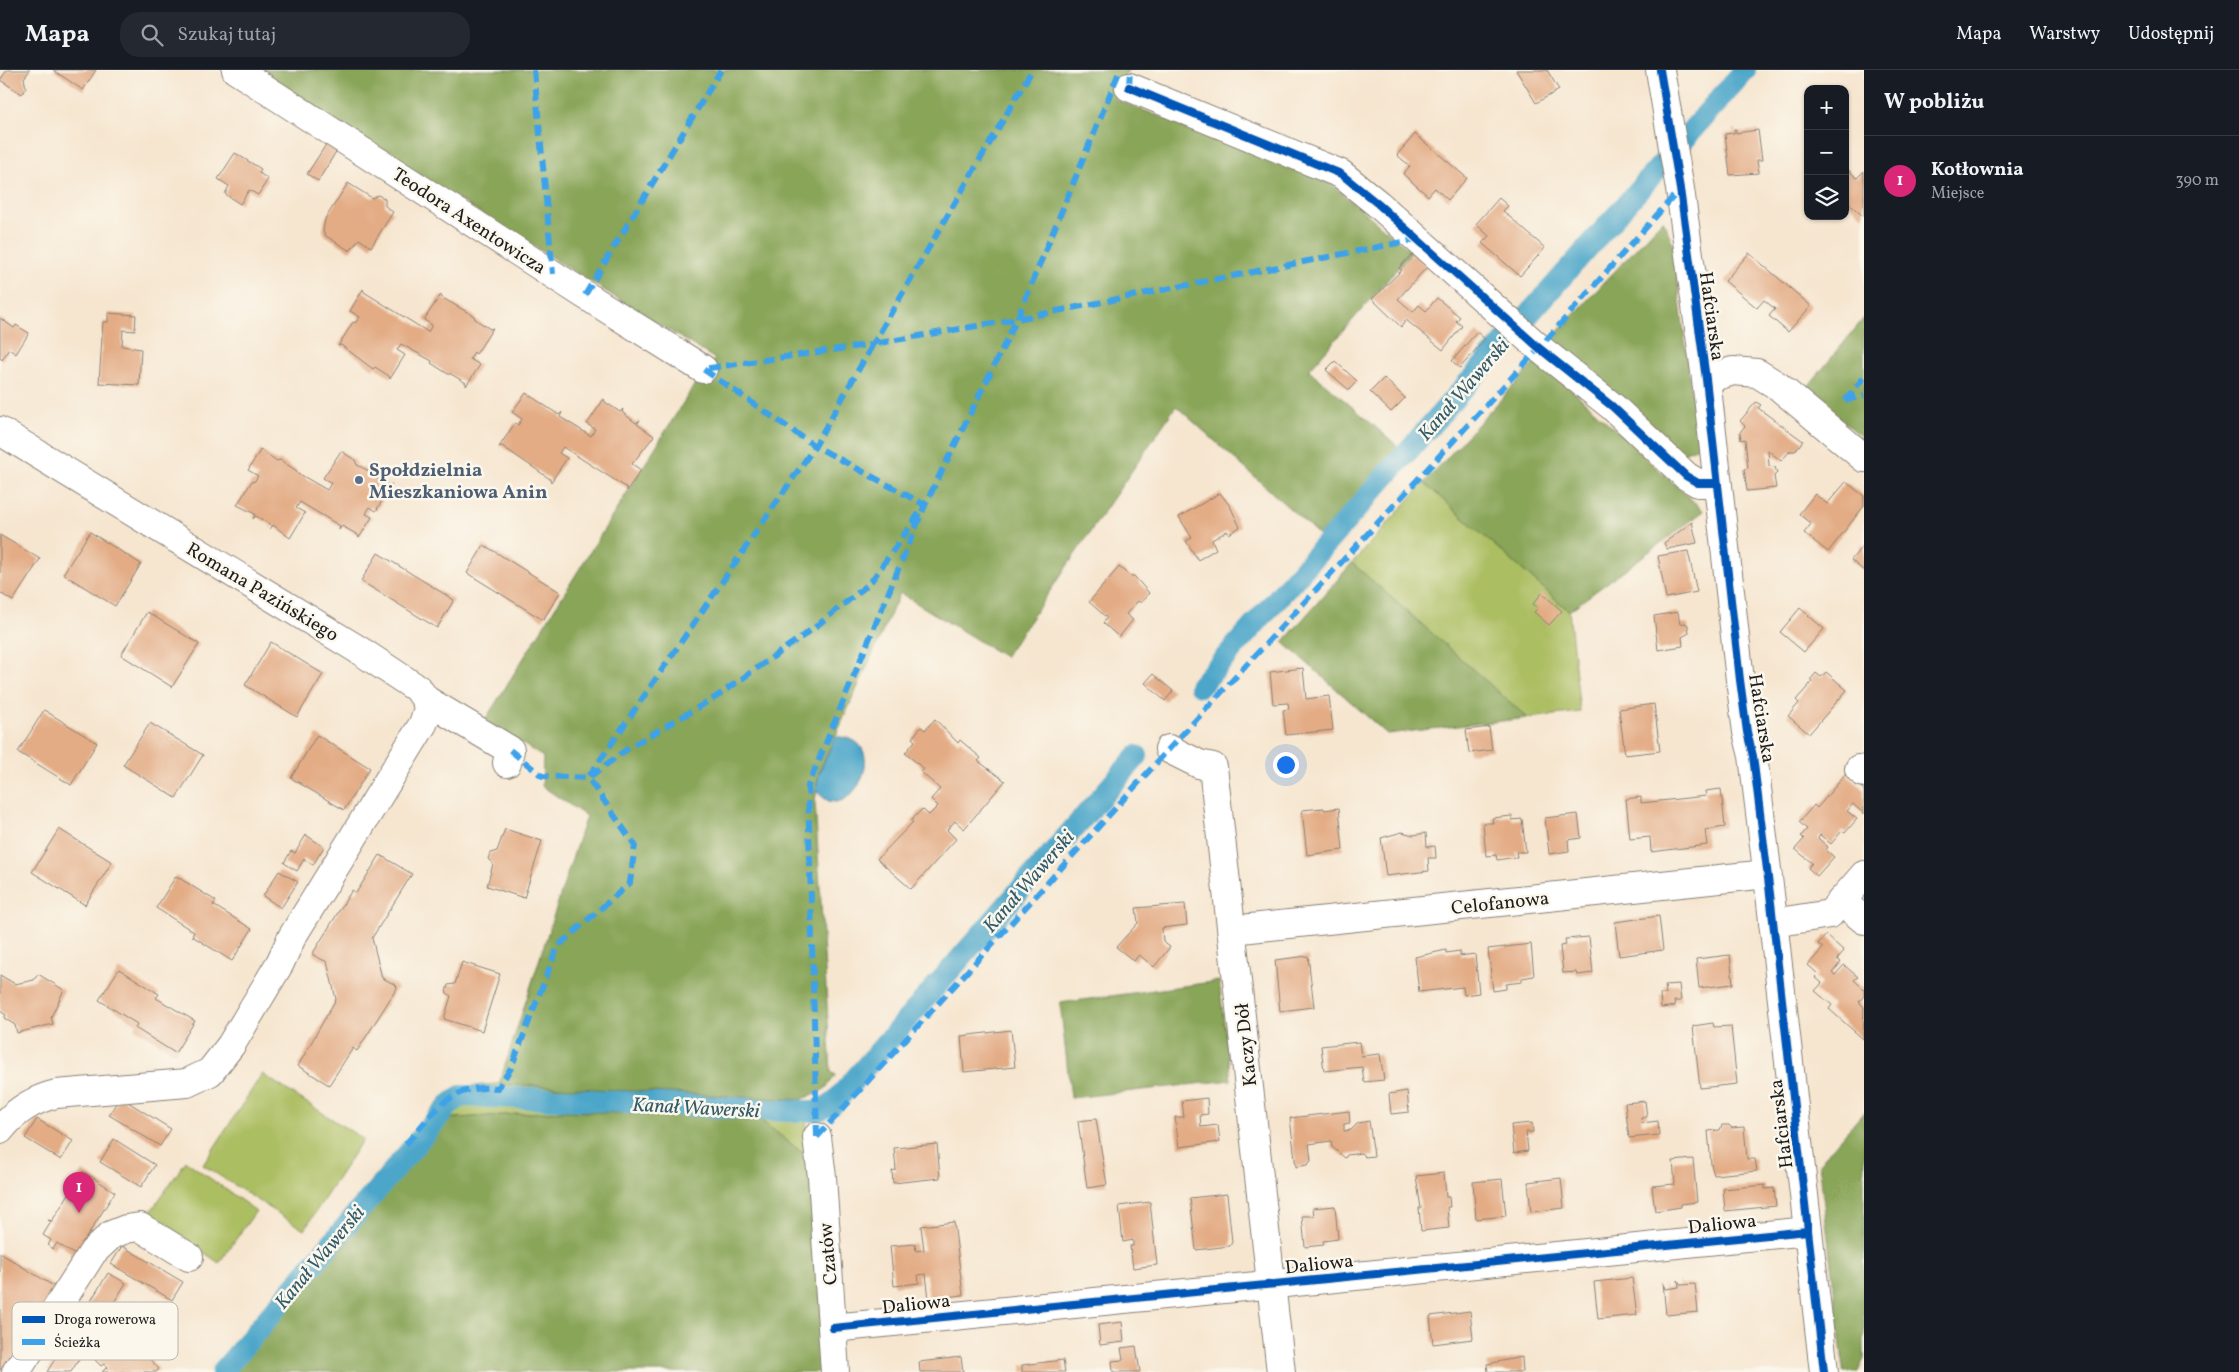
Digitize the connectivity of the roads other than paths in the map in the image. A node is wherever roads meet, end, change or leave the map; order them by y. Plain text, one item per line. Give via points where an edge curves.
1 (236, 70) edge
2 (1660, 70) edge
3 (1129, 88) dead end
4 (703, 369) dead end
5 (1706, 379) junction
6 (0, 432) edge
7 (1864, 458) edge
8 (1716, 484) junction
9 (426, 700) junction
10 (1169, 749) dead end
11 (507, 763) dead end
12 (1767, 874) junction
13 (1864, 874) edge
14 (1841, 901) junction
15 (1864, 920) edge
16 (1773, 923) junction
17 (1232, 930) junction
18 (0, 1130) edge
19 (817, 1137) dead end
20 (1808, 1231) junction
21 (189, 1257) dead end
22 (1271, 1284) junction
23 (61, 1302) edge
24 (833, 1328) junction
25 (24, 1360) edge
26 (16, 1372) edge
27 (835, 1372) edge
28 (1281, 1372) edge
29 (1824, 1372) edge

1 - 4 street, Teodora Axentowicza
2 - 5 street, Hafciarska
3 - 8 street via 1341,174 1508,321 1613,407 1686,476 1698,483
5 - 7 street via 1733,371 1757,373 1778,386
5 - 8 street, Hafciarska
6 - 9 street, Romana Pazińskiego via 352,646 418,689
8 - 12 street, Hafciarska
9 - 11 street, Romana Pazińskiego via 510,750
9 - 18 street via 428,709 423,724 296,930 231,1045 210,1072 187,1083 56,1094 36,1099 18,1111
10 - 17 street, Kaczy Dół via 1199,764 1213,767
12 - 16 street, Hafciarska
12 - 17 street, Celofanowa
13 - 14 street
14 - 15 street
14 - 16 street via 1830,914
16 - 20 street, Hafciarska
17 - 22 street, Kaczy Dół
19 - 24 street, Czatów
20 - 22 street, Daliowa
20 - 29 street, Hafciarska
21 - 23 street via 140,1227 126,1229 111,1235 93,1252
22 - 24 street, Daliowa
22 - 28 street, Kaczy Dół
24 - 27 street, Czatów
25 - 26 street

